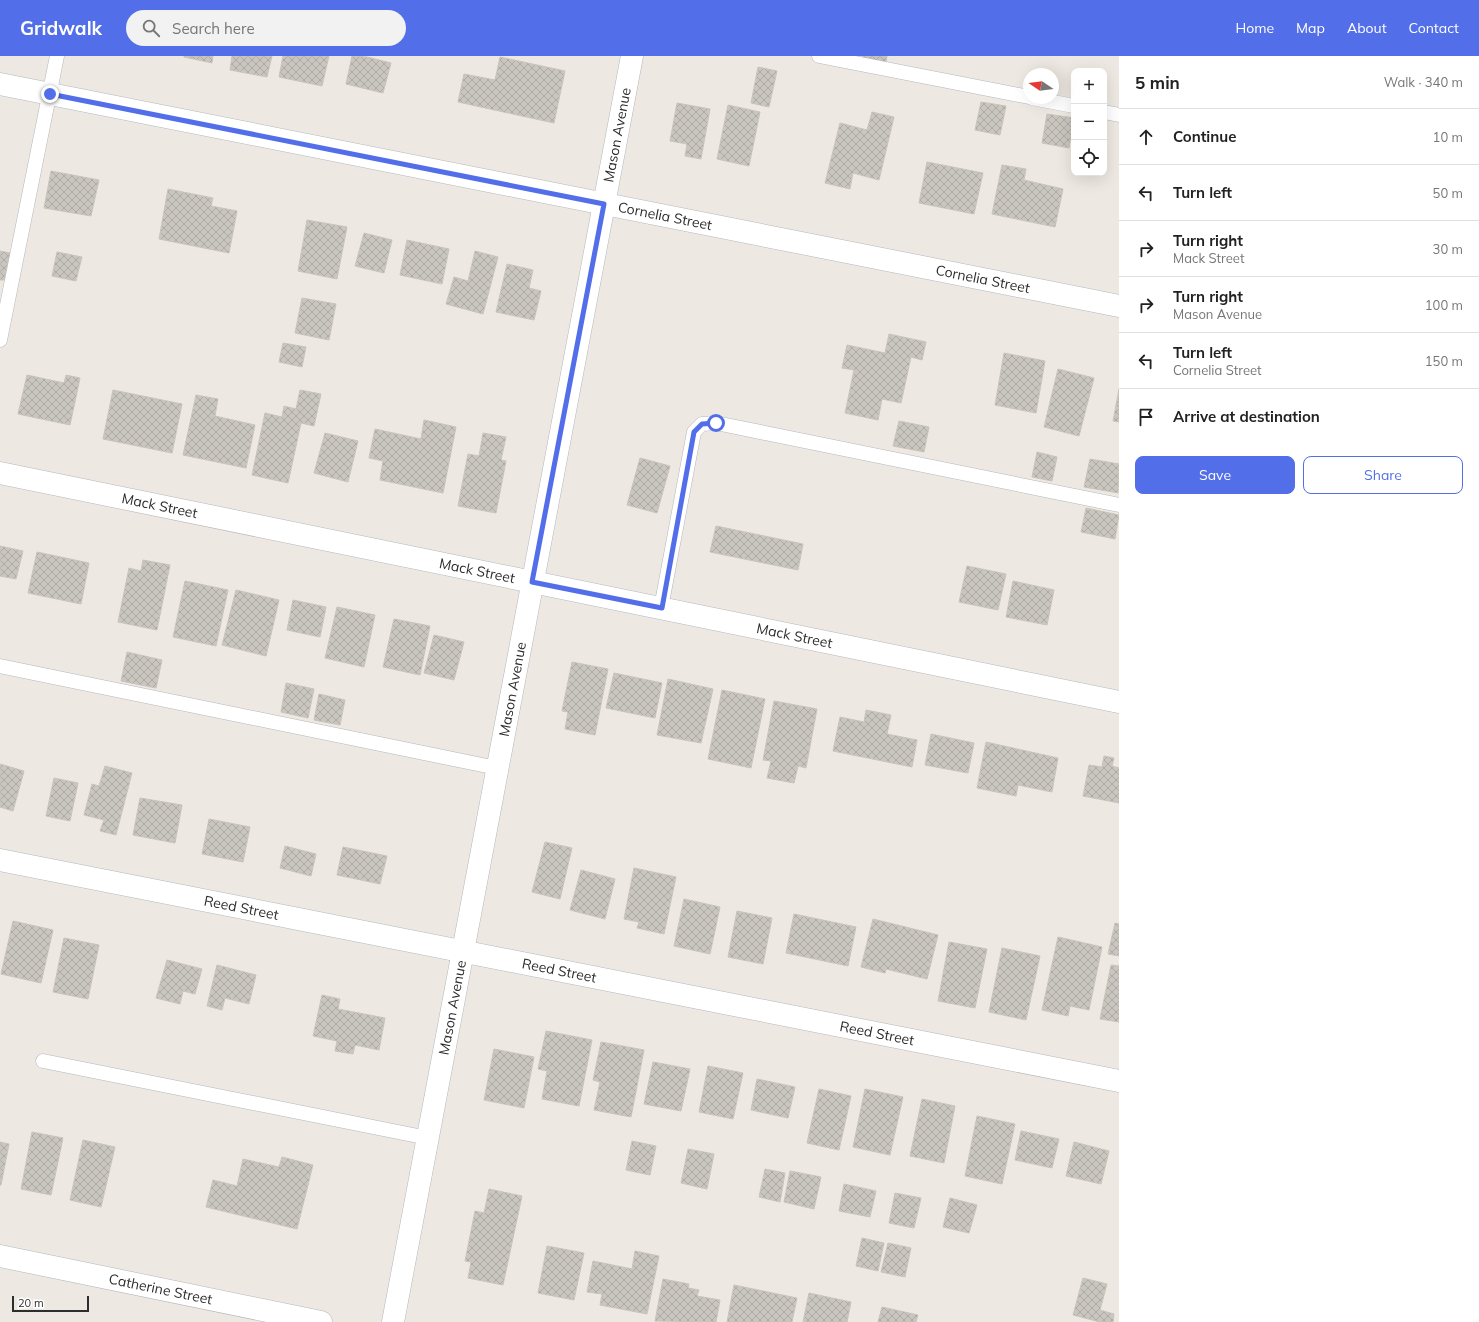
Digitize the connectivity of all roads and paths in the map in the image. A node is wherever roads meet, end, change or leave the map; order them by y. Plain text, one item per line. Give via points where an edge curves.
1 (58, 56) edge
2 (632, 56) edge
3 (819, 56) edge
4 (0, 84) edge
5 (50, 94) junction
6 (1023, 97) edge
7 (1059, 103) edge
8 (1071, 105) edge
9 (1107, 113) edge
10 (1119, 115) edge
11 (604, 204) junction
12 (1119, 306) edge
13 (0, 340) edge
14 (0, 473) edge
15 (1119, 505) edge
16 (532, 582) junction
17 (662, 608) junction
18 (0, 666) edge
19 (1119, 702) edge
20 (497, 768) junction
21 (0, 860) edge
22 (462, 951) junction
23 (43, 1061) dead end
24 (1119, 1081) edge
25 (428, 1138) junction
26 (0, 1256) edge
27 (321, 1322) edge
28 (393, 1322) edge

1 - 5 lane
2 - 11 street, Mason Avenue
3 - 6 lane
4 - 5 street, Cornelia Street
5 - 11 street, Cornelia Street
5 - 13 lane
7 - 8 lane
9 - 10 lane
11 - 12 street, Cornelia Street
11 - 16 street, Mason Avenue
14 - 16 street, Mack Street
15 - 17 lane via 716,423 702,424 694,432
16 - 17 street, Mack Street
16 - 20 street, Mason Avenue
17 - 19 street, Mack Street
18 - 20 lane
20 - 22 street, Mason Avenue
21 - 22 street, Reed Street
22 - 24 street, Reed Street
22 - 25 street, Mason Avenue
23 - 25 lane
25 - 28 street, Mason Avenue
26 - 27 street, Catherine Street

